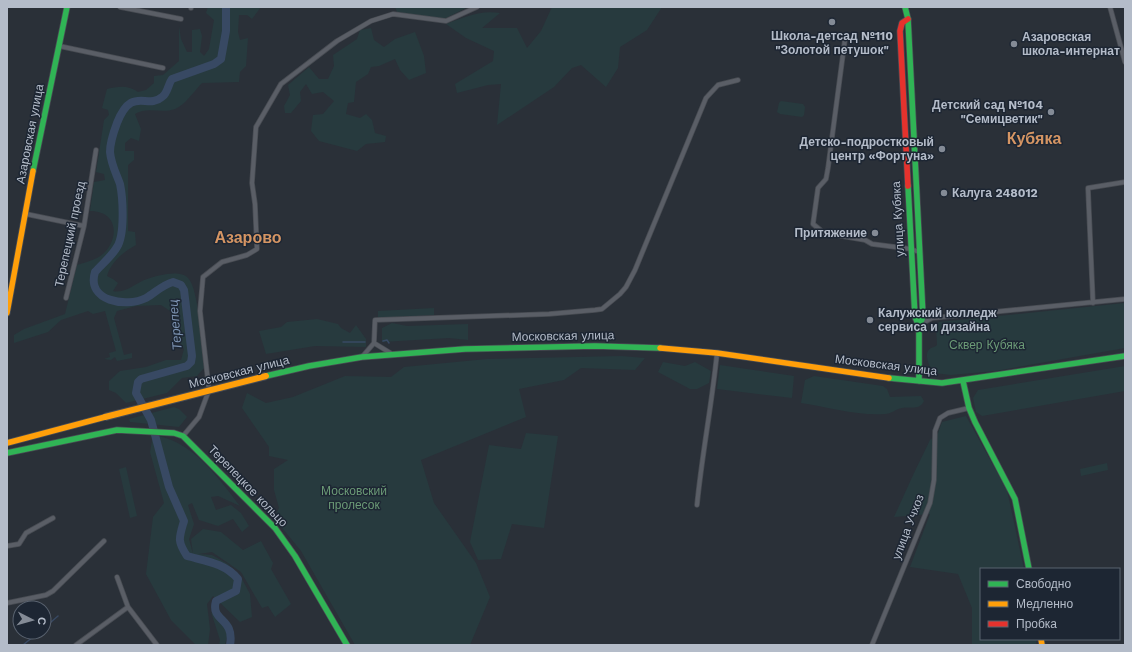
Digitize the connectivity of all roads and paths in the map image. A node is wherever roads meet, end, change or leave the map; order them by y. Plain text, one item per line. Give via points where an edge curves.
1 (68, 7) edge
2 (120, 7) edge
3 (153, 7) edge
4 (477, 7) edge
5 (905, 7) edge
6 (1110, 7) edge
7 (152, 13) junction
8 (181, 19) dead end
9 (908, 19) junction
10 (845, 39) dead end
11 (59, 46) junction
12 (1125, 62) edge
13 (163, 68) dead end
14 (738, 80) dead end
15 (96, 150) dead end
16 (1125, 182) edge
17 (26, 214) junction
18 (84, 226) junction
19 (911, 249) junction
20 (919, 252) junction
21 (66, 298) dead end
22 (1125, 299) edge
23 (1093, 303) junction
24 (7, 313) edge
25 (919, 326) junction
26 (374, 343) junction
27 (717, 353) junction
28 (393, 354) junction
29 (1125, 356) edge
30 (362, 357) junction
31 (919, 381) junction
32 (963, 381) junction
33 (969, 408) junction
34 (183, 436) junction
35 (7, 443) edge
36 (7, 453) edge
37 (697, 505) dead end
38 (53, 518) dead end
39 (104, 541) dead end
40 (7, 546) edge
41 (1028, 568) edge
42 (117, 577) dead end
43 (7, 603) edge
44 (128, 607) junction
45 (76, 645) edge
46 (157, 645) edge
47 (347, 645) edge
48 (872, 645) edge

1 - 11 street, Азаровская улица
2 - 7 street
3 - 7 street
4 - 34 street via 446,21 393,14 371,21 337,41 281,84 256,127 252,183 257,249 247,255 222,262 203,277 200,311 209,390 199,417
5 - 9 street, улица Кубяка
6 - 12 street
7 - 8 street
9 - 19 street, улица Кубяка via 900,25 900,31
9 - 20 street, улица Кубяка
10 - 19 street via 828,168 826,179 818,188 812,224 824,233 865,240 872,244
11 - 13 street
11 - 17 street, Азаровская улица
14 - 26 street via 718,85 706,98 635,270 626,287 602,309 549,314 375,320
15 - 18 street, Терепецкий проезд
16 - 23 street via 1088,188
17 - 18 street
17 - 24 street, Азаровская улица
18 - 21 street, Терепецкий проезд
19 - 20 street
19 - 25 street, улица Кубяка via 915,317
20 - 25 street, улица Кубяка via 923,317
22 - 23 street
23 - 25 street via 932,318
25 - 31 street, улица Кубяка
26 - 28 street
26 - 30 street
27 - 28 street, Московская улица via 595,346 465,349
27 - 31 street, Московская улица
27 - 37 street
28 - 30 street, Московская улица
29 - 32 street, Московская улица
30 - 35 street, Московская улица, bridge via 266,376
31 - 32 street, Московская улица via 942,384
32 - 33 street
33 - 41 street via 1015,499
33 - 48 street, улица Учхоз via 948,413 940,418 935,431 934,480 930,503
34 - 36 street, Терепецкое кольцо via 174,433 117,430
34 - 47 street, Терепецкое кольцо via 275,528 295,556
38 - 40 street via 26,533 19,544
39 - 43 street via 53,591 46,595
42 - 44 street
44 - 45 street
44 - 46 street

